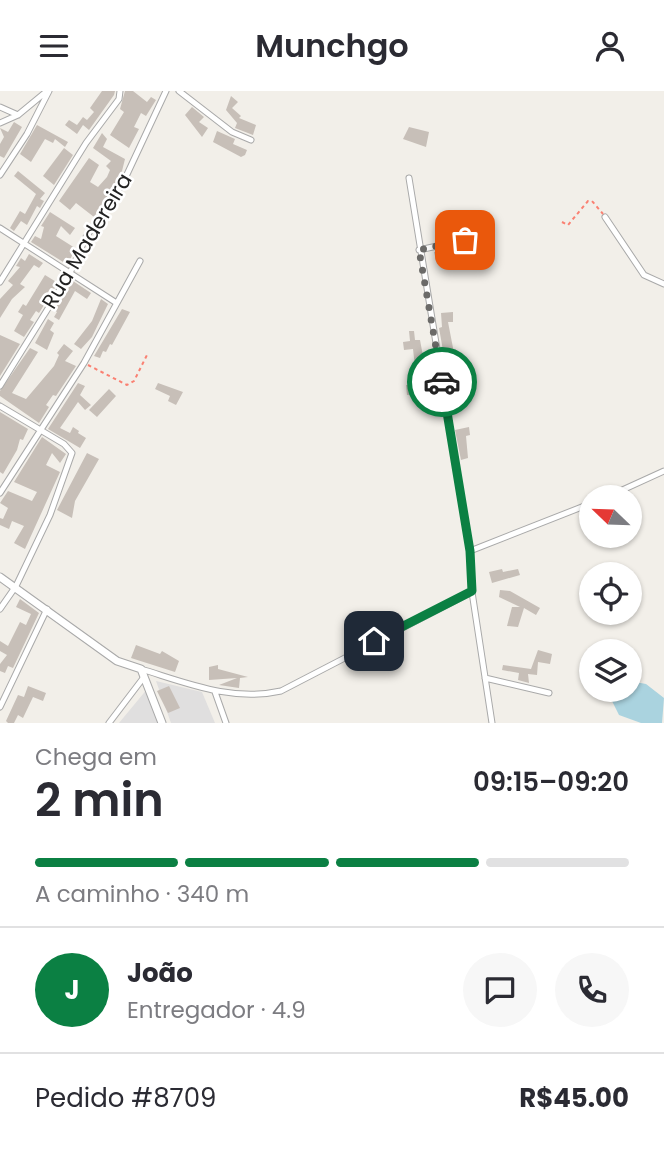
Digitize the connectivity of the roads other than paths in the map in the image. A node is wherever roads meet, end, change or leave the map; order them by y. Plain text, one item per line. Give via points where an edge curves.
1 (48, 91) edge
2 (120, 91) edge
3 (166, 91) edge
4 (179, 91) edge
5 (0, 107) edge
6 (18, 115) junction
7 (0, 123) edge
8 (251, 140) dead end
9 (0, 175) edge
10 (409, 178) dead end
11 (605, 217) road end
12 (0, 228) edge
13 (487, 235) dead end
14 (24, 243) junction
15 (419, 250) junction
16 (140, 261) dead end
17 (70, 273) junction
18 (0, 282) edge
19 (664, 284) edge
20 (115, 302) junction
21 (0, 386) edge
22 (0, 406) edge
23 (40, 430) junction
24 (664, 471) edge
25 (633, 485) edge
26 (0, 493) edge
27 (579, 508) edge
28 (470, 551) junction
29 (0, 577) edge
30 (16, 586) junction
31 (472, 591) junction
32 (0, 609) edge
33 (47, 609) junction
34 (143, 673) junction
35 (485, 678) junction
36 (215, 692) junction
37 (550, 693) dead end
38 (0, 707) edge
39 (109, 723) edge
40 (162, 723) edge
41 (226, 723) edge
42 (492, 723) edge

1 - 6 street
1 - 9 street
2 - 14 street
3 - 17 street, Rua Madereira via 139,154 86,237
4 - 8 street via 232,132
5 - 6 street
6 - 7 street
10 - 15 street
11 - 19 street via 644,275
12 - 14 street
13 - 15 street
14 - 17 street
14 - 18 street
15 - 28 street
16 - 20 street
17 - 20 street
17 - 21 street, Rua Madereira
20 - 23 street via 84,363
22 - 23 street
23 - 26 street
23 - 30 street via 70,449 72,457
24 - 25 street
27 - 28 street
28 - 31 street
29 - 30 street
30 - 32 street
30 - 33 street
31 - 35 street
31 - 36 street via 281,691 256,695
33 - 34 street via 117,661
33 - 38 street
34 - 36 street
34 - 39 street
34 - 40 street
35 - 37 street
35 - 42 street
36 - 41 street

